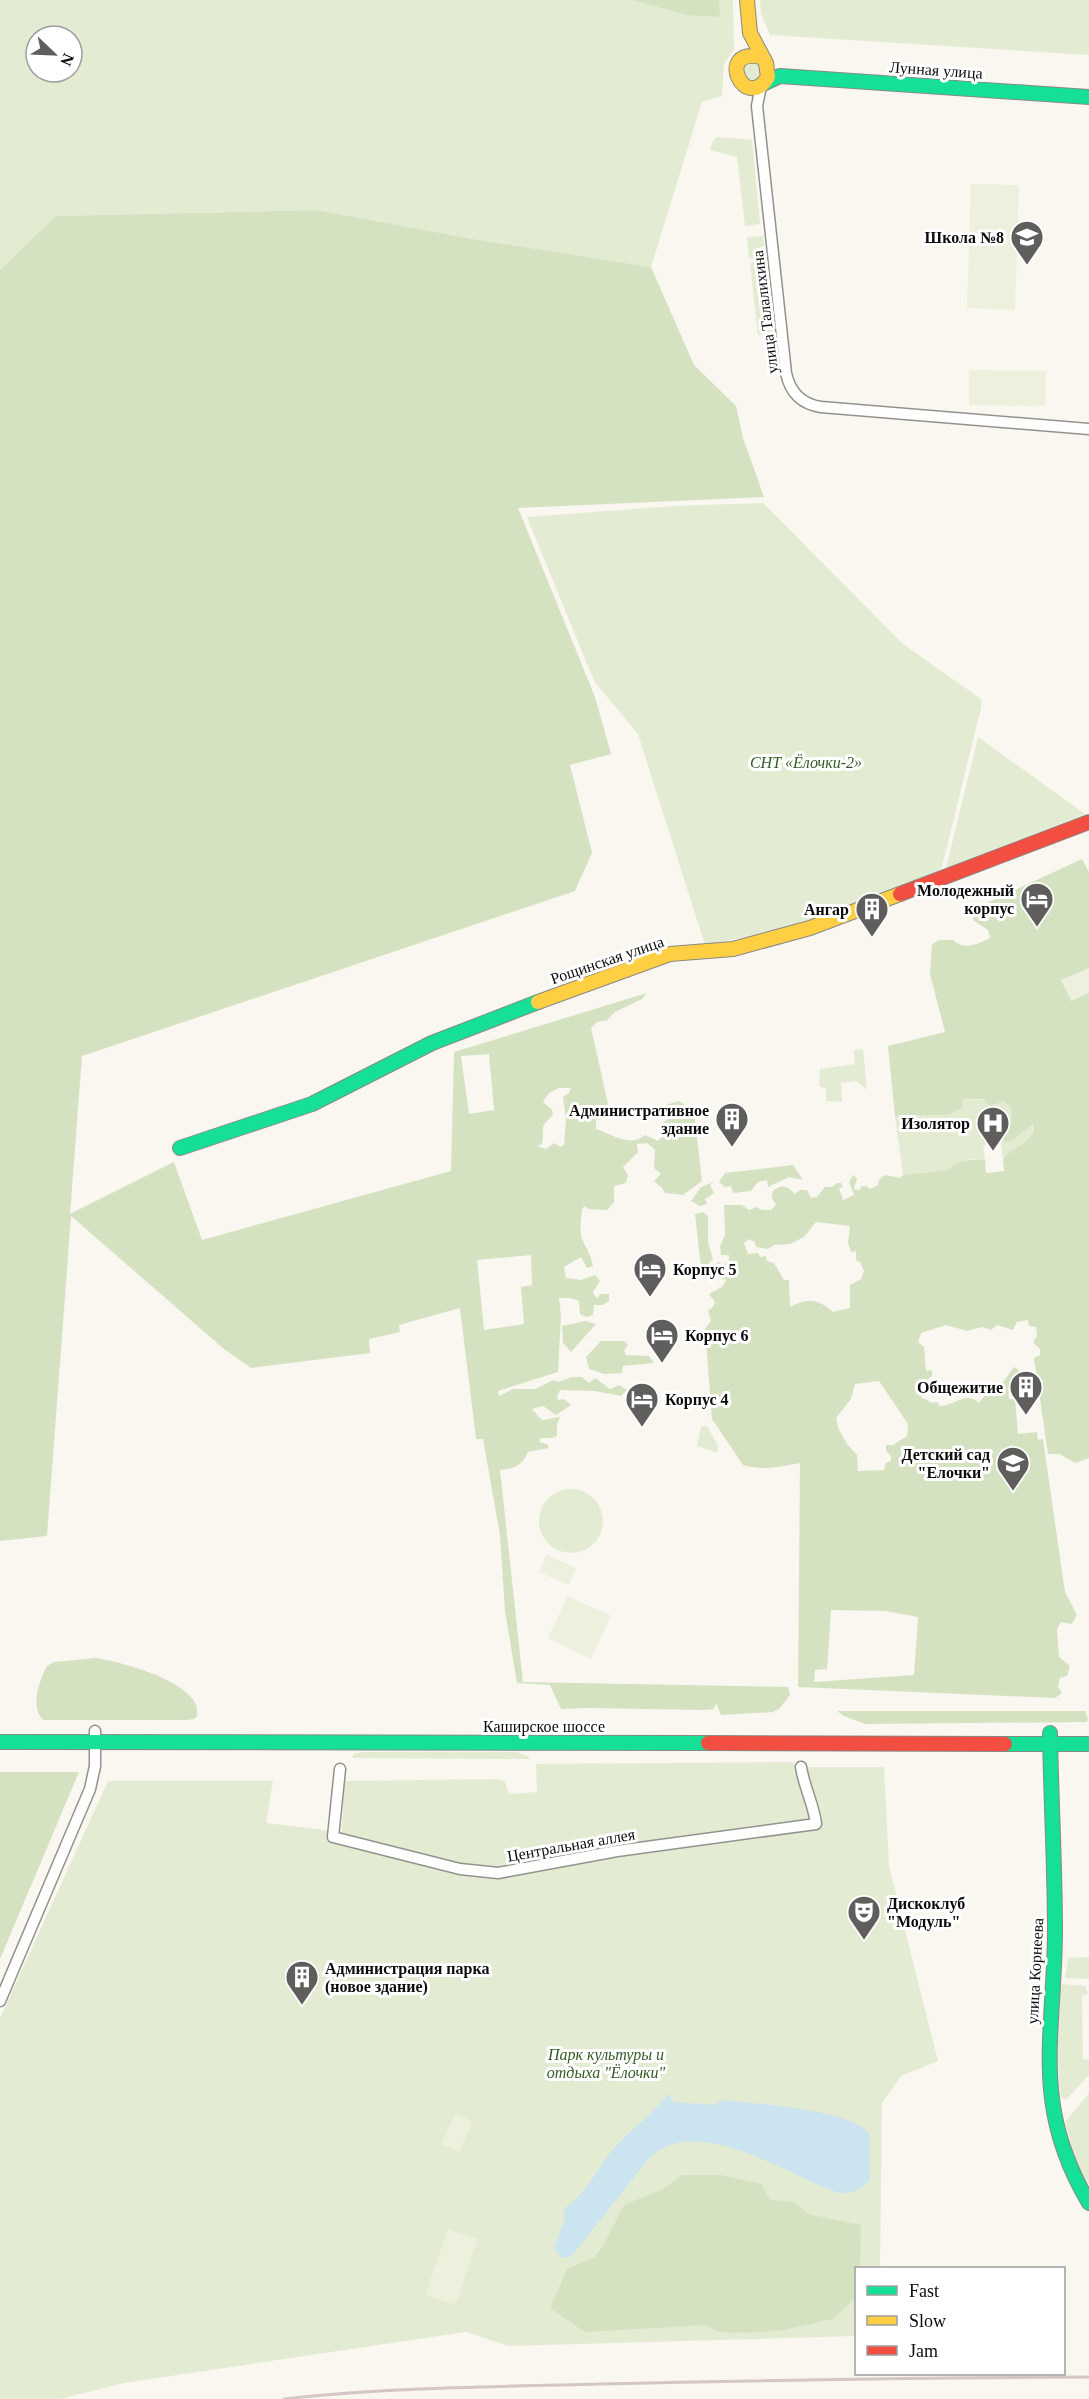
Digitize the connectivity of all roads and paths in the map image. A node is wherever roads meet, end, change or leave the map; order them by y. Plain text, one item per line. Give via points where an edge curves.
1 (747, 0) edge
2 (750, 34) junction
3 (740, 59) junction
4 (765, 61) junction
5 (780, 76) junction
6 (763, 85) junction
7 (746, 87) junction
8 (1089, 97) edge
9 (757, 106) junction
10 (1089, 429) edge
11 (1089, 822) edge
12 (180, 1148) dead end
13 (0, 1732) edge
14 (1089, 1733) edge
15 (95, 1737) junction
16 (1050, 1738) junction
17 (0, 1743) edge
18 (1089, 1744) edge
19 (801, 1767) dead end
20 (340, 1769) dead end
21 (0, 2001) edge
22 (1089, 2203) edge

1 - 2 street
2 - 3 street
2 - 4 street
3 - 4 street via 751,54
3 - 7 street via 736,75
4 - 5 street
4 - 6 street via 769,74
5 - 6 street
5 - 8 street, Лунная улица
6 - 7 street
6 - 9 street
7 - 9 street
9 - 10 street, улица Талалихина via 786,373 796,395 821,407
11 - 12 street, Рощинская улица via 810,928 734,949 670,954 589,982 432,1043 312,1104
13 - 15 street, Каширское шоссе
14 - 16 street, Каширское шоссе
15 - 16 street, Каширское шоссе via 284,1741
15 - 17 street, Каширское шоссе
15 - 21 street via 90,1789
16 - 18 street, Каширское шоссе
16 - 22 street, улица Корнеева via 1054,1946 1049,2066 1063,2151
19 - 20 street, Центральная аллея via 816,1824 617,1851 498,1873 460,1869 333,1837

